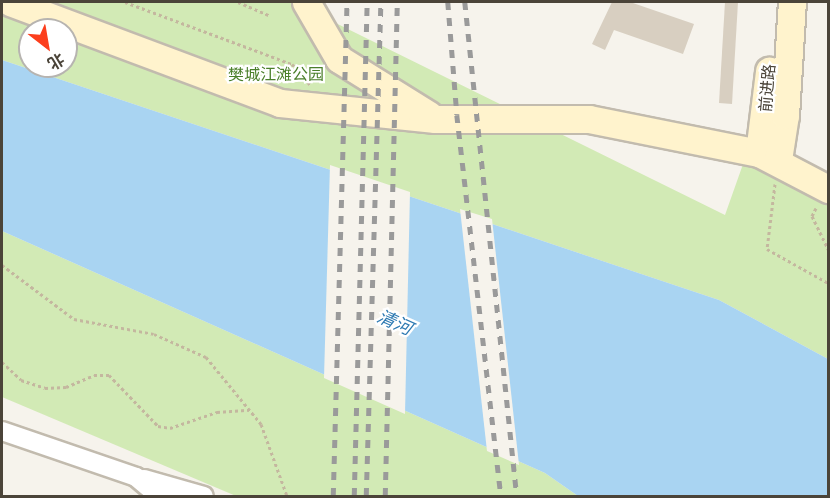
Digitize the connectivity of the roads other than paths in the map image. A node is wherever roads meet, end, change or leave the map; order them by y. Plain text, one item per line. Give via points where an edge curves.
1 (10, 2) edge
2 (306, 2) edge
3 (773, 2) edge
4 (792, 2) edge
5 (776, 111) junction
6 (435, 119) junction
7 (731, 146) junction
8 (768, 157) junction
9 (825, 187) edge
10 (2, 431) edge
11 (136, 477) junction
12 (159, 496) edge
13 (204, 496) edge

1 - 6 street via 280,103
2 - 6 street via 339,59
3 - 5 street, 前进路
4 - 5 street, 前进路
5 - 7 street
5 - 8 street, 前进路
5 - 9 street via 800,162
6 - 7 street via 589,118
7 - 8 street
8 - 9 street
10 - 11 street
11 - 12 street
11 - 13 street

